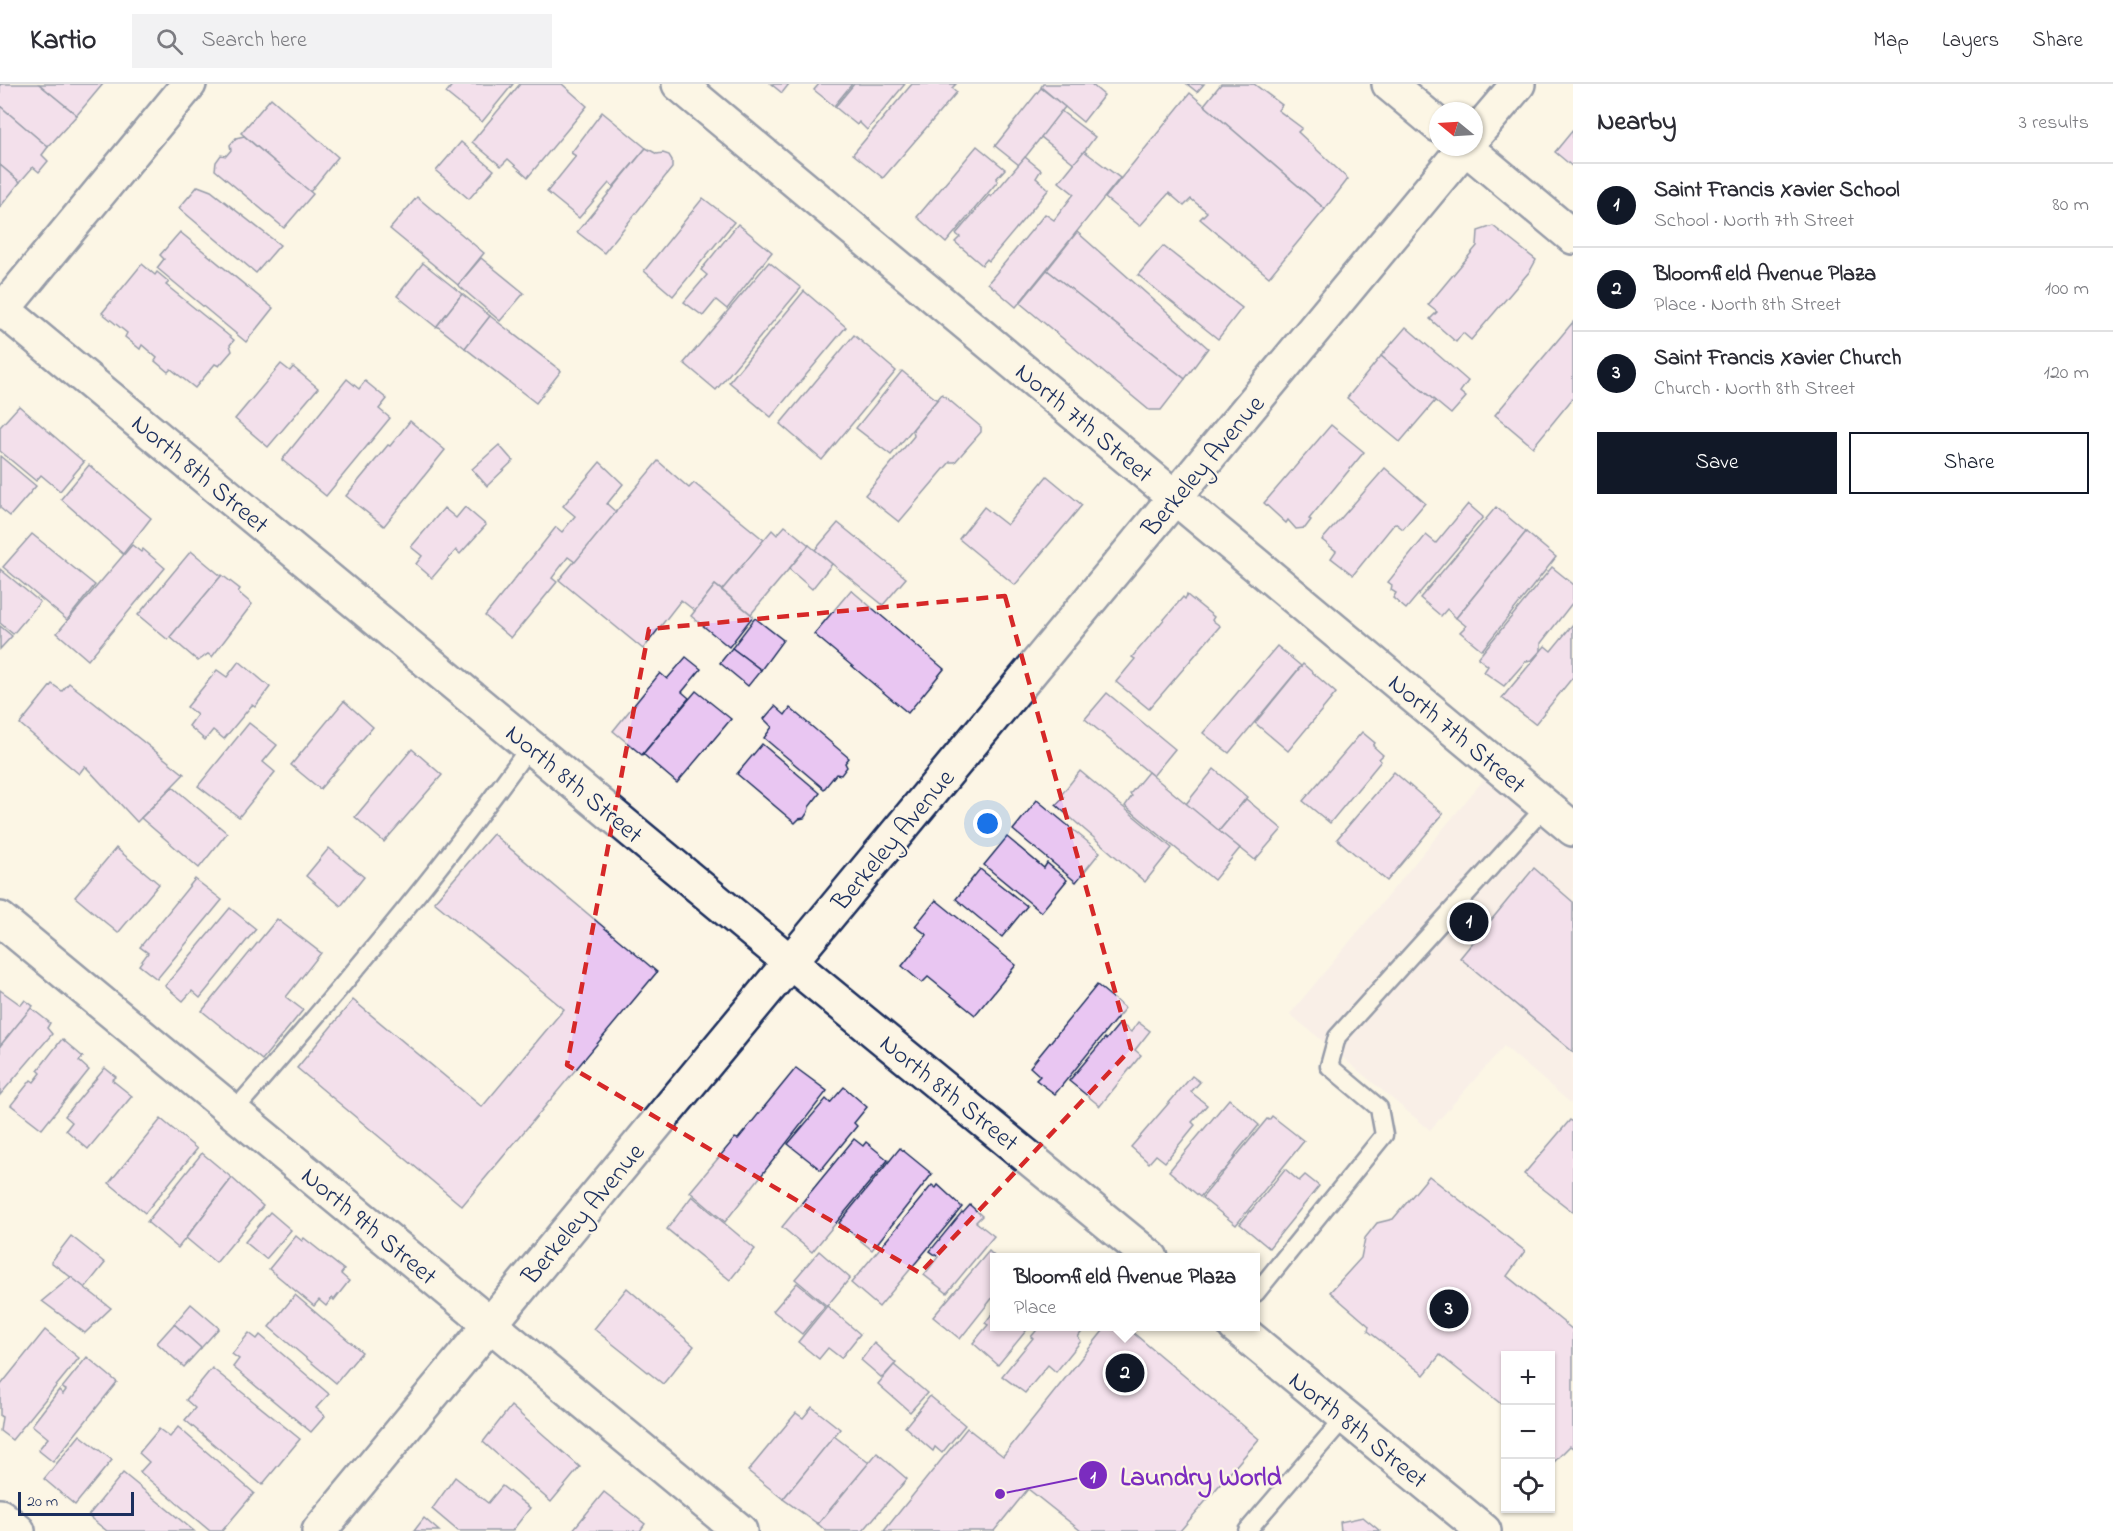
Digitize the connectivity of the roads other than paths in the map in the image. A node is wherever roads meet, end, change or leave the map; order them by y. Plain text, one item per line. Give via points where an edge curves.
1 (189, 84) edge
2 (679, 84) edge
3 (1389, 84) edge
4 (1518, 84) edge
5 (1429, 117) edge
6 (1483, 125) edge
7 (1458, 156) edge
8 (1476, 156) edge
9 (1573, 237) edge
10 (1, 310) edge
11 (1175, 497) junction
12 (530, 746) junction
13 (1546, 806) junction
14 (1573, 829) edge
15 (0, 919) edge
16 (790, 962) junction
17 (233, 1112) junction
18 (1146, 1253) edge
19 (1260, 1288) edge
20 (490, 1324) junction
21 (1241, 1331) edge
22 (1345, 1417) junction
23 (0, 1516) edge
24 (18, 1531) edge
25 (319, 1531) edge
26 (740, 1531) edge
27 (1247, 1531) edge
28 (1484, 1531) edge

1 - 10 street
2 - 11 street, North 7th Street
3 - 5 street
4 - 6 street
7 - 11 street, Berkeley Avenue
8 - 9 street
10 - 12 street, North 8th Street
11 - 13 street, North 7th Street
11 - 16 street, Berkeley Avenue
12 - 16 street, North 8th Street
12 - 17 lane via 377,946
13 - 14 street, North 7th Street
13 - 19 lane via 1337,1037 1329,1066 1379,1108 1384,1135
15 - 17 street, North 9th Street
16 - 18 street, North 8th Street
16 - 20 street, Berkeley Avenue
17 - 20 street, North 9th Street
20 - 25 street, Berkeley Avenue
20 - 26 street, North 9th Street
21 - 22 street, North 8th Street
22 - 27 lane
22 - 28 street, North 8th Street
23 - 24 street

